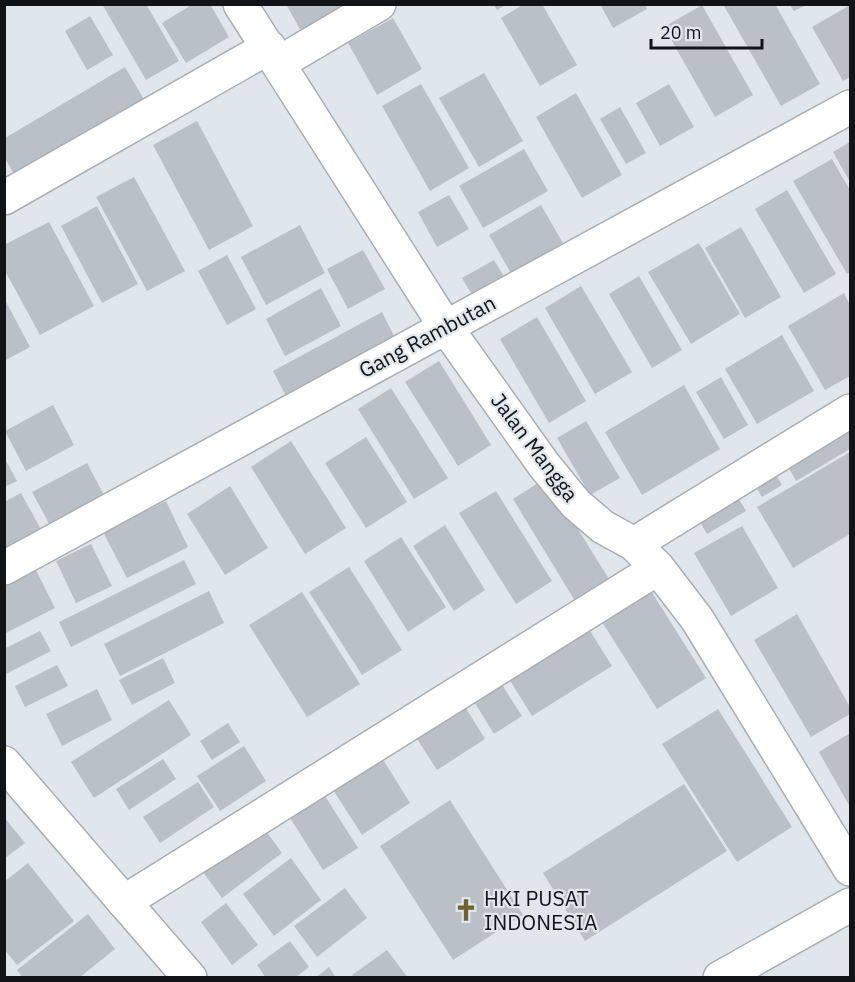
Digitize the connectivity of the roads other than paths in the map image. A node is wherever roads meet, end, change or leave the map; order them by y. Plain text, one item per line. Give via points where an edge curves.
1 (240, 4) edge
2 (379, 4) edge
3 (274, 55) junction
4 (850, 107) edge
5 (4, 198) edge
6 (445, 326) junction
7 (850, 411) edge
8 (634, 544) junction
9 (4, 568) edge
10 (658, 568) junction
11 (4, 763) edge
12 (850, 868) edge
13 (124, 902) junction
14 (850, 905) edge
15 (190, 978) edge
16 (720, 978) edge

1 - 3 street, Jalan Mangga
2 - 3 street
3 - 5 street
3 - 6 street, Jalan Mangga
4 - 6 street, Gang Rambutan
6 - 8 street, Jalan Mangga via 576,504 603,527
6 - 9 street, Gang Rambutan
7 - 8 street
8 - 10 street, Jalan Mangga
10 - 12 street, Jalan Mangga via 697,619
10 - 13 street
11 - 13 street
13 - 15 street
14 - 16 street

